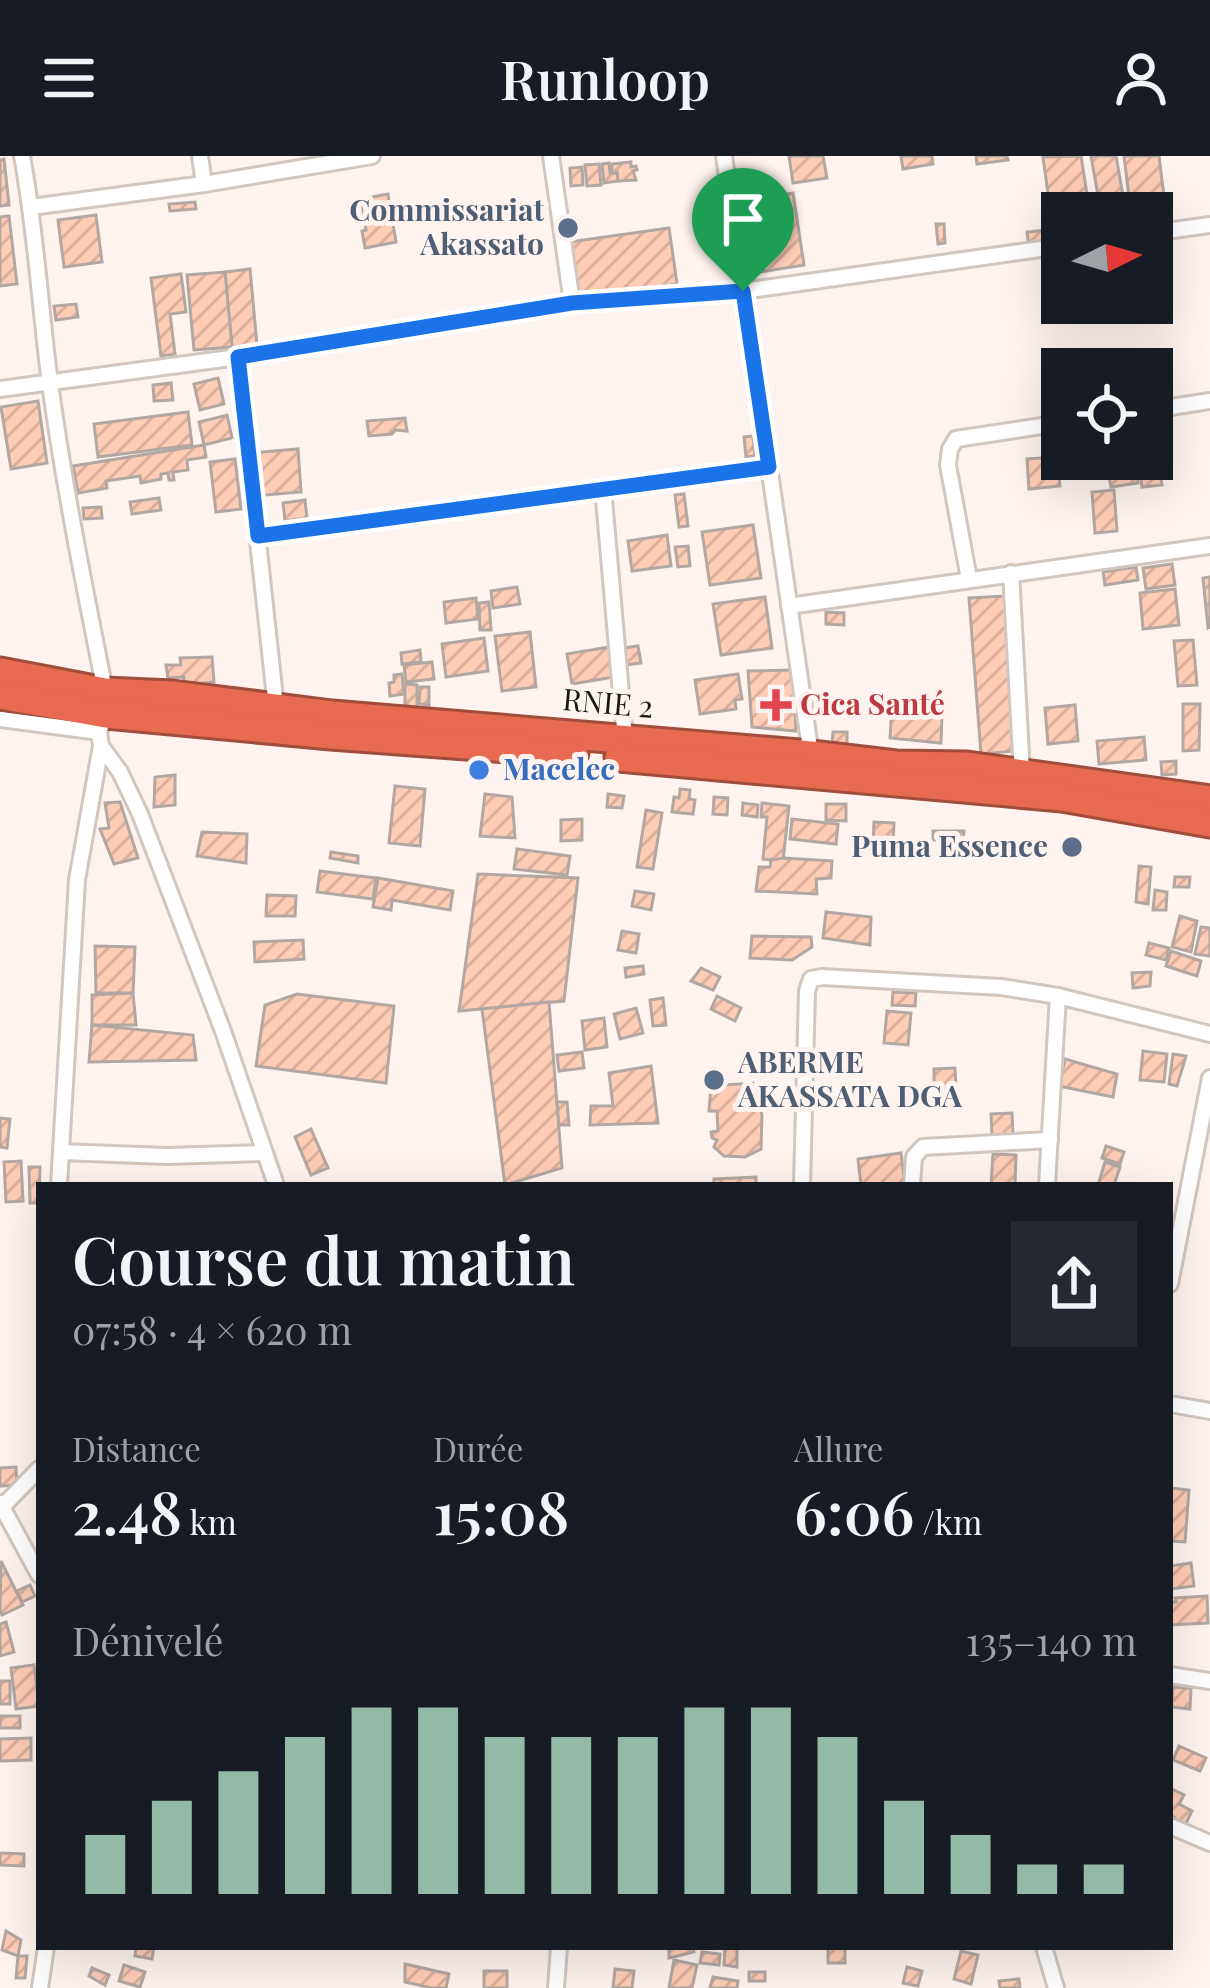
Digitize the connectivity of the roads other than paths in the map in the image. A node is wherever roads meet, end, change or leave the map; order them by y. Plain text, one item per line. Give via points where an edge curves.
1 (22, 156) edge
2 (200, 156) edge
3 (372, 156) edge
4 (551, 156) edge
5 (724, 156) edge
6 (204, 184) junction
7 (32, 207) junction
8 (1210, 225) edge
9 (1173, 230) edge
10 (1041, 249) edge
11 (743, 291) junction
12 (572, 303) junction
13 (238, 357) junction
14 (50, 383) junction
15 (0, 388) edge
16 (1210, 401) edge
17 (1173, 407) edge
18 (1041, 426) edge
19 (769, 467) junction
20 (603, 488) junction
21 (258, 536) junction
22 (1210, 547) edge
23 (1011, 574) junction
24 (969, 579) junction
25 (789, 606) junction
26 (0, 671) edge
27 (0, 695) edge
28 (276, 707) junction
29 (0, 719) edge
30 (103, 721) junction
31 (626, 739) junction
32 (811, 755) junction
33 (1022, 773) junction
34 (1210, 800) edge
35 (1210, 823) edge
36 (1058, 996) junction
37 (1210, 1034) edge
38 (1210, 1078) edge
39 (1050, 1140) junction
40 (61, 1152) junction
41 (263, 1153) junction
42 (59, 1182) edge
43 (275, 1182) edge
44 (802, 1182) edge
45 (912, 1182) edge
46 (1047, 1182) edge
47 (1173, 1269) edge
48 (1173, 1405) edge
49 (1210, 1412) edge
50 (36, 1472) edge
51 (1, 1504) edge
52 (36, 1569) edge
53 (1173, 1675) edge
54 (1210, 1681) edge
55 (1173, 1827) edge
56 (1210, 1843) edge
57 (46, 1950) edge
58 (560, 1950) edge
59 (1045, 1950) edge
60 (40, 1988) edge
61 (556, 1988) edge
62 (1056, 1988) edge

1 - 7 street
2 - 6 street
3 - 6 street
4 - 12 street
5 - 11 street
6 - 7 street
7 - 14 street
8 - 9 street
10 - 11 street
11 - 12 street
11 - 19 street
12 - 13 street
13 - 14 street
13 - 21 street
14 - 15 street
14 - 30 street
16 - 17 street
18 - 24 street via 956,439 950,449
19 - 20 street
19 - 25 street
20 - 21 street
20 - 31 street
21 - 28 street
22 - 23 street
23 - 24 street
23 - 33 street
24 - 25 street
25 - 32 street
26 - 30 highway, RNIE 2 / RNIE 2
27 - 30 highway, RNIE 2 / RNIE 2
28 - 30 highway, RNIE 2 / RNIE 2 via 172,695
28 - 31 highway, RNIE 2 / RNIE 2
29 - 30 street
30 - 35 highway, RNIE 2 / RNIE 2 via 1062,797
30 - 40 street via 77,880
30 - 41 street
31 - 32 highway, RNIE 2 / RNIE 2
32 - 33 highway, RNIE 2 / RNIE 2
33 - 34 highway, RNIE 2 / RNIE 2
36 - 37 street
36 - 39 street
36 - 44 street via 812,980
38 - 47 street
39 - 45 street via 923,1147
39 - 46 street
40 - 41 street
40 - 42 street
41 - 43 street
48 - 49 street
50 - 51 street
51 - 52 street
53 - 54 street
55 - 56 street
57 - 60 street
58 - 61 street
59 - 62 street

